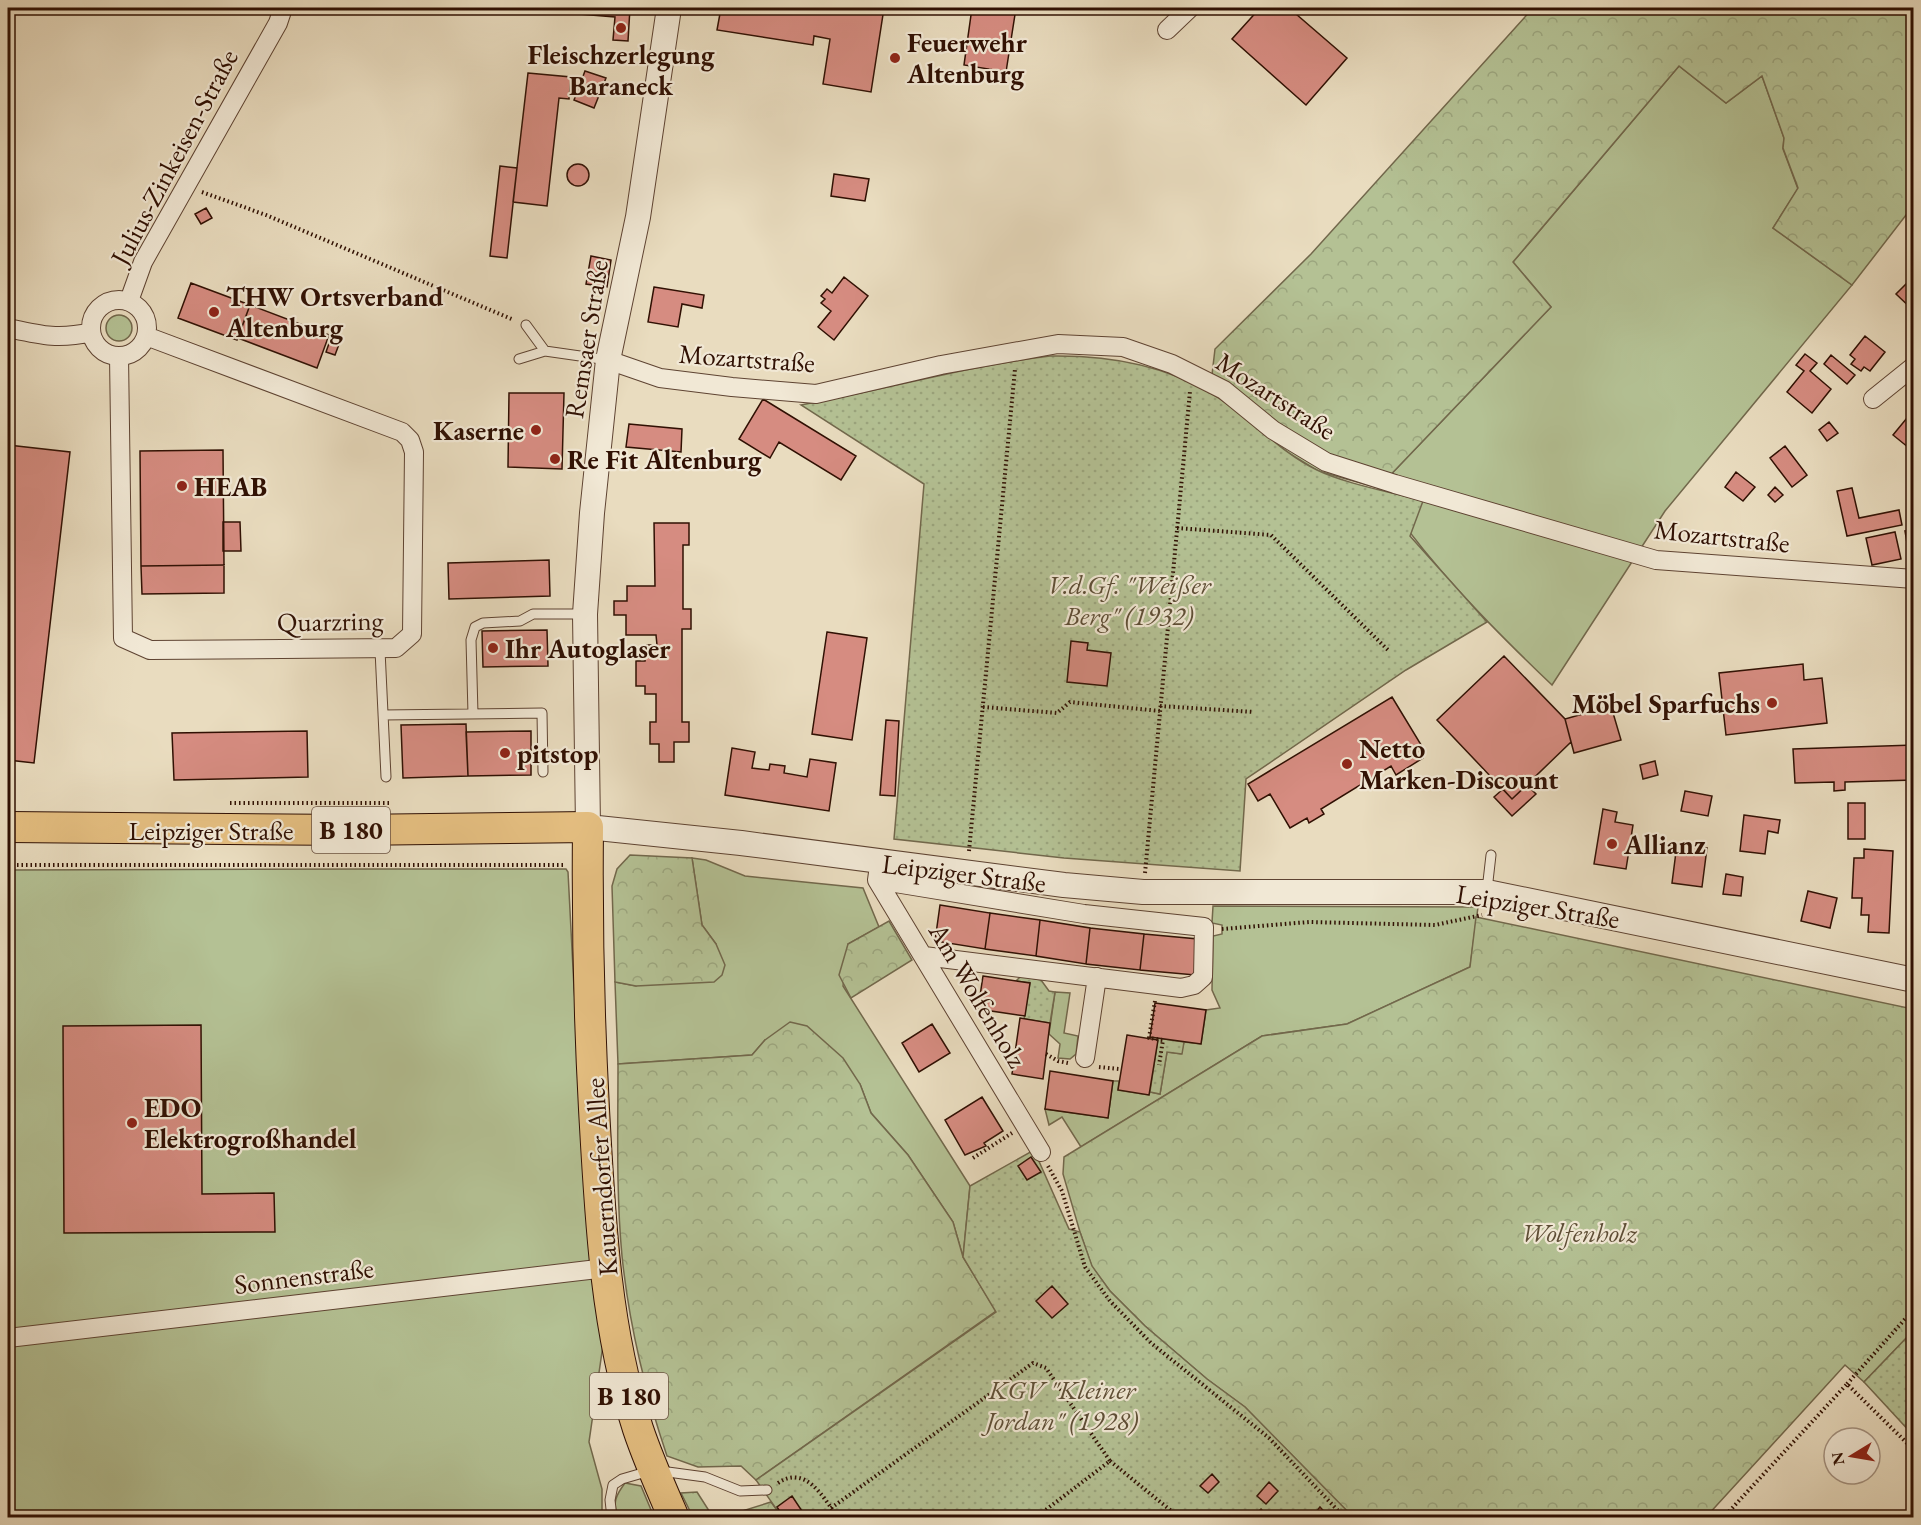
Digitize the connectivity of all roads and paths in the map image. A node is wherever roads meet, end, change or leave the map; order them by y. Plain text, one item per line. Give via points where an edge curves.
1 (283, 8) edge
2 (669, 8) edge
3 (1190, 8) edge
4 (1167, 30) dead end
5 (186, 187) junction
6 (129, 301) junction
7 (526, 325) joint
8 (8, 328) edge
9 (91, 332) junction
10 (146, 336) junction
11 (544, 351) junction
12 (1016, 352) junction
13 (119, 356) junction
14 (519, 359) dead end
15 (608, 360) junction
16 (1914, 366) edge
17 (1192, 374) junction
18 (1872, 399) dead end
19 (1177, 528) junction
20 (1914, 579) edge
21 (585, 614) junction
22 (380, 650) junction
23 (1388, 650) dead end
24 (983, 707) junction
25 (1160, 708) junction
26 (1254, 712) dead end
27 (473, 714) junction
28 (383, 715) junction
29 (543, 772) dead end
30 (386, 777) dead end
31 (8, 827) edge
32 (588, 827) junction
33 (1491, 855) dead end
34 (8, 865) edge
35 (587, 865) junction
36 (878, 871) junction
37 (967, 873) junction
38 (1143, 892) junction
39 (1491, 893) junction
40 (1221, 929) dead end
41 (924, 956) junction
42 (1097, 977) junction
43 (1914, 980) edge
44 (1155, 996) dead end
45 (1085, 1058) dead end
46 (1159, 1065) dead end
47 (1012, 1133) dead end
48 (1041, 1152) joint
49 (973, 1158) dead end
50 (606, 1268) junction
51 (1914, 1309) edge
52 (8, 1338) edge
53 (1847, 1384) junction
54 (1914, 1450) edge
55 (1110, 1461) junction
56 (653, 1470) junction
57 (767, 1490) joint
58 (831, 1508) junction
59 (612, 1518) edge
60 (674, 1518) edge
61 (838, 1518) edge
62 (1035, 1518) edge
63 (1180, 1518) edge
64 (1345, 1518) edge
65 (1723, 1518) edge

1 - 5 street, Julius-Zinkeisen-Straße
2 - 15 street, Remsaer Straße via 638,217
3 - 4 street
5 - 6 street, Julius-Zinkeisen-Straße via 143,262
5 - 7 path via 266,215
6 - 9 street, Julius-Zinkeisen-Straße via 120,299 101,305 94,313
6 - 10 street, Julius-Zinkeisen-Straße via 146,320
7 - 11 lane
8 - 9 street via 53,338
9 - 13 street via 97,346
10 - 13 street via 135,351
10 - 22 street, Quarzring via 402,432 410,440 414,452 412,634 396,648
11 - 14 lane
11 - 15 lane
12 - 15 street, Mozartstraße via 816,393 660,378
12 - 17 street, Mozartstraße via 1058,344 1123,347
12 - 24 path
13 - 22 street, Quarzring via 123,638 150,650
15 - 21 street, Remsaer Straße
16 - 18 street
17 - 19 path
17 - 20 street, Mozartstraße via 1224,390 1273,430 1326,462 1656,560
19 - 23 path via 1271,535
19 - 25 path
21 - 27 lane via 532,614 520,621 483,622 475,627 471,640
21 - 32 street, Remsaer Straße
22 - 28 lane
24 - 25 path via 1058,713 1070,702
24 - 37 path
25 - 26 path
25 - 38 path
27 - 28 lane
27 - 29 lane via 542,713
28 - 30 lane
31 - 32 main road, Leipziger Straße / B 180 via 352,831
32 - 35 main road, Kauerndorfer Allee / B 180
32 - 36 street, Leipziger Straße via 741,843
33 - 39 lane
34 - 35 path
35 - 50 main road, Kauerndorfer Allee / B 180 via 590,1028
36 - 37 street, Leipziger Straße
36 - 41 street, Am Wolfenholz
36 - 42 street, Leipziger Straße via 1084,914 1204,927 1203,977 1194,985 1181,988
37 - 38 street, Leipziger Straße
38 - 39 street, Leipziger Straße
39 - 40 path via 1492,914 1453,923 1395,926 1309,922
39 - 43 street, Leipziger Straße
41 - 42 street, Leipziger Straße
41 - 48 street, Am Wolfenholz
42 - 45 street
44 - 46 path via 1149,1038 1163,1040
47 - 49 path
48 - 64 path via 1062,1191 1085,1267 1110,1301 1151,1343 1269,1438
50 - 52 street, Sonnenstraße
50 - 56 main road, Kauerndorfer Allee / B 180 via 621,1363
51 - 53 path
53 - 54 path
53 - 65 path
55 - 58 path via 1046,1368 1033,1363
55 - 62 path
55 - 63 path
56 - 57 lane via 705,1477 740,1491
56 - 59 lane via 613,1485
56 - 60 main road, Kauerndorfer Allee / B 180
57 - 58 path via 785,1478 799,1477 818,1488
58 - 61 path

